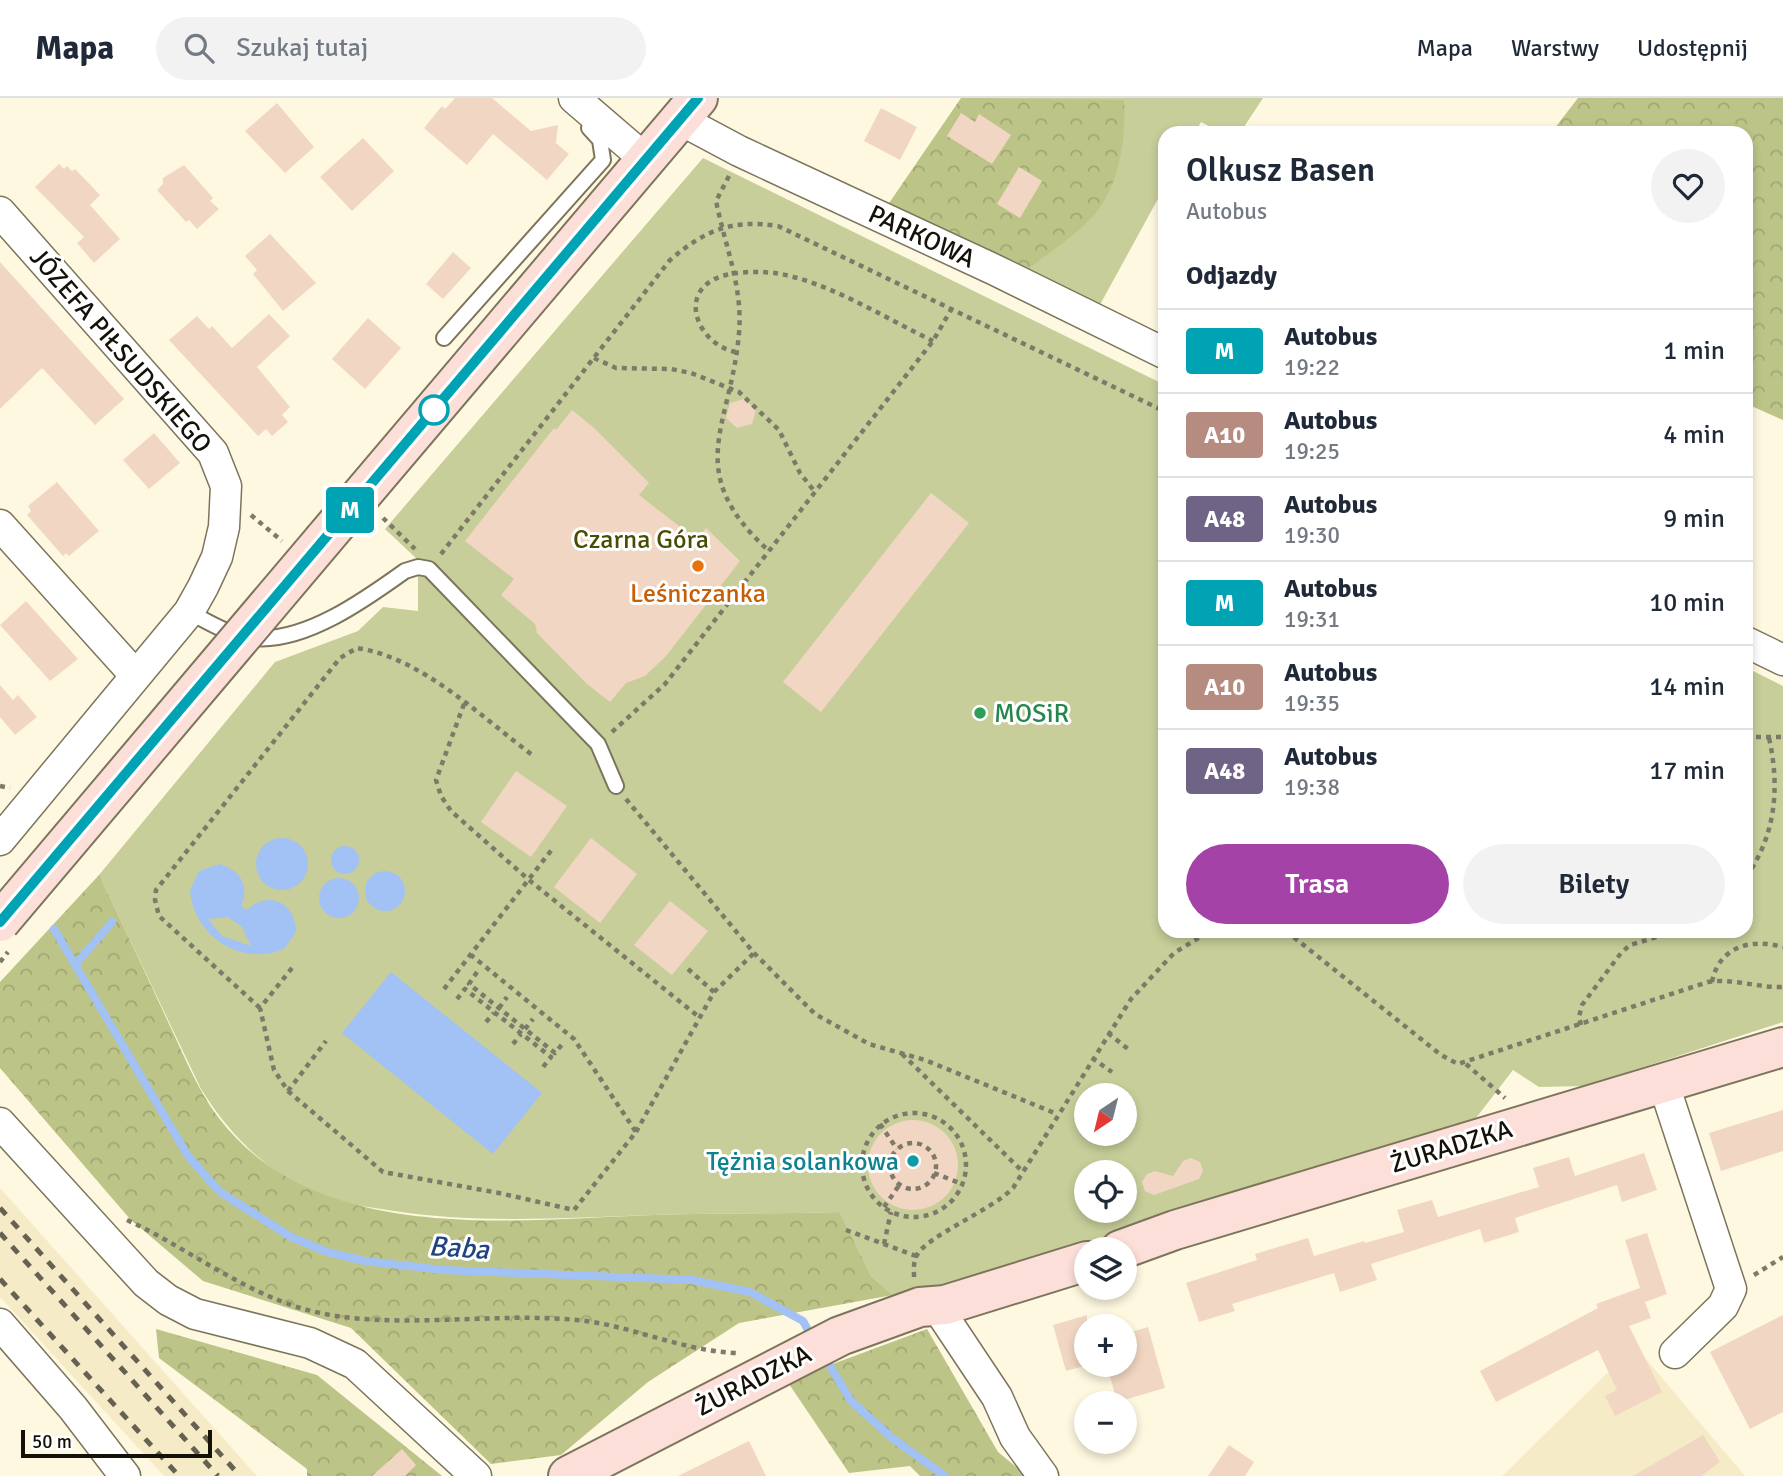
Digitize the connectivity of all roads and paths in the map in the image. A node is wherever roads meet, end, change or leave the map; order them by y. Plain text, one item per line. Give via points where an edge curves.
1 (585, 107) edge
2 (689, 108) edge
3 (645, 159) junction
4 (735, 166) dead end
5 (0, 212) edge
6 (722, 228) junction
7 (736, 274) junction
8 (952, 308) junction
9 (444, 338) dead end
10 (933, 341) junction
11 (1158, 350) edge
12 (736, 352) junction
13 (594, 358) junction
14 (729, 387) junction
15 (1158, 408) edge
16 (816, 492) junction
17 (254, 518) dead end
18 (387, 521) dead end
19 (0, 525) edge
20 (279, 539) dead end
21 (415, 549) dead end
22 (769, 551) junction
23 (429, 569) junction
24 (189, 611) junction
25 (1753, 645) edge
26 (1783, 660) edge
27 (136, 676) junction
28 (464, 704) junction
29 (1753, 737) edge
30 (1783, 737) edge
31 (1769, 738) junction
32 (598, 744) junction
33 (535, 757) dead end
34 (615, 786) joint
35 (6, 822) edge
36 (553, 848) dead end
37 (1753, 866) edge
38 (528, 880) junction
39 (0, 922) edge
40 (1199, 938) edge
41 (1295, 938) edge
42 (1654, 938) edge
43 (1783, 947) edge
44 (754, 953) junction
45 (471, 955) junction
46 (292, 968) dead end
47 (688, 969) dead end
48 (477, 972) dead end
49 (1712, 982) junction
50 (1783, 987) edge
51 (444, 989) dead end
52 (714, 992) junction
53 (507, 997) dead end
54 (457, 999) dead end
55 (260, 1008) junction
56 (499, 1008) junction
57 (494, 1013) junction
58 (699, 1017) junction
59 (533, 1019) dead end
60 (486, 1022) dead end
61 (1581, 1025) junction
62 (525, 1029) junction
63 (1108, 1033) junction
64 (521, 1034) junction
65 (326, 1041) dead end
66 (564, 1042) dead end
67 (513, 1044) dead end
68 (1783, 1047) edge
69 (1128, 1049) dead end
70 (901, 1053) junction
71 (1092, 1058) junction
72 (1466, 1064) junction
73 (543, 1067) dead end
74 (1112, 1072) dead end
75 (1663, 1082) junction
76 (288, 1091) junction
77 (1512, 1103) dead end
78 (1057, 1114) junction
79 (0, 1123) edge
80 (880, 1124) junction
81 (636, 1132) junction
82 (897, 1149) junction
83 (1022, 1171) junction
84 (934, 1173) junction
85 (900, 1184) junction
86 (962, 1184) junction
87 (884, 1208) junction
88 (891, 1212) junction
89 (122, 1218) dead end
90 (846, 1230) dead end
91 (884, 1244) junction
92 (1137, 1244) edge
93 (916, 1256) junction
94 (1783, 1262) edge
95 (1074, 1265) edge
96 (1764, 1268) dead end
97 (933, 1306) junction
98 (0, 1324) edge
99 (1675, 1353) dead end
100 (746, 1354) dead end
101 (125, 1476) edge
102 (476, 1476) edge
103 (568, 1476) edge
104 (1043, 1476) edge

1 - 3 street
1 - 9 lane via 588,127 600,140 603,160
2 - 3 street
2 - 11 street, PARKOWA via 739,151
3 - 39 street, bridge
4 - 6 path via 716,201
5 - 24 street, JÓZEFA PIŁSUDSKIEGO via 213,453 226,486 224,527 217,557
6 - 7 path
6 - 8 path via 751,222 778,226
6 - 13 path via 688,244 670,260
7 - 10 path via 773,273 803,280
7 - 12 path
7 - 12 path via 710,281 696,312 709,340
8 - 10 path
8 - 15 path
10 - 16 path
12 - 14 path
13 - 14 path via 616,368 691,373
13 - 23 path
14 - 16 path via 753,402 779,430 800,473
14 - 22 path via 717,440 717,469 733,512
16 - 22 path
17 - 20 path
18 - 21 path
19 - 27 street
22 - 32 path via 665,684
23 - 24 lane via 405,571 335,616 270,638 228,632
23 - 32 lane
24 - 27 street, JÓZEFA PIŁSUDSKIEGO
25 - 26 street
27 - 35 street, JÓZEFA PIŁSUDSKIEGO
28 - 33 path
28 - 38 path via 436,780 441,796 451,811
28 - 55 path via 416,667 380,651 357,648 340,658 156,890 159,916
29 - 31 path
30 - 31 path
31 - 37 path via 1776,779 1773,815
32 - 34 lane
34 - 44 path
36 - 38 path
38 - 45 path
38 - 58 path
40 - 63 path via 1174,953 1151,976
41 - 72 path via 1448,1061
42 - 61 path via 1621,953 1582,1005
43 - 49 path via 1758,942 1737,948 1719,962
44 - 52 path
44 - 70 path via 815,1014 869,1044
45 - 51 path
45 - 81 path via 574,1039
46 - 55 path
47 - 52 path
48 - 56 path via 469,984
49 - 50 path
49 - 61 path
52 - 58 path
53 - 56 path
54 - 57 path via 465,989
55 - 76 path via 274,1070
56 - 62 path
57 - 60 path
57 - 64 path
58 - 81 path
59 - 62 path
61 - 72 path
62 - 66 path via 555,1053
63 - 69 path
63 - 71 path
64 - 67 path
64 - 73 path via 551,1058
65 - 76 path
68 - 75 street, ŻURADZKA
70 - 78 path
70 - 83 path
71 - 74 path
71 - 78 path
72 - 77 path
75 - 92 street, ŻURADZKA
75 - 99 street via 1731,1289 1723,1306
76 - 81 path via 383,1172 574,1210
78 - 83 path
79 - 102 street via 146,1283 168,1300 195,1314 331,1350 355,1364
80 - 82 path
80 - 86 path via 913,1112 946,1123 964,1151
80 - 87 path via 862,1154 861,1171 867,1188
82 - 84 path via 910,1143 924,1146 934,1158
82 - 85 path via 890,1169
83 - 93 path via 1004,1197
84 - 85 path via 918,1188
84 - 86 path
85 - 87 path
86 - 88 path via 941,1210 908,1217
87 - 88 path
88 - 91 path
89 - 100 path via 273,1297 305,1309 375,1318 533,1317 588,1322 689,1349
90 - 91 path
91 - 93 path
93 - 97 path via 914,1287
94 - 96 path
95 - 97 street, ŻURADZKA
97 - 103 street, ŻURADZKA via 840,1336
97 - 104 street via 997,1397 1015,1437
98 - 101 street via 74,1408

